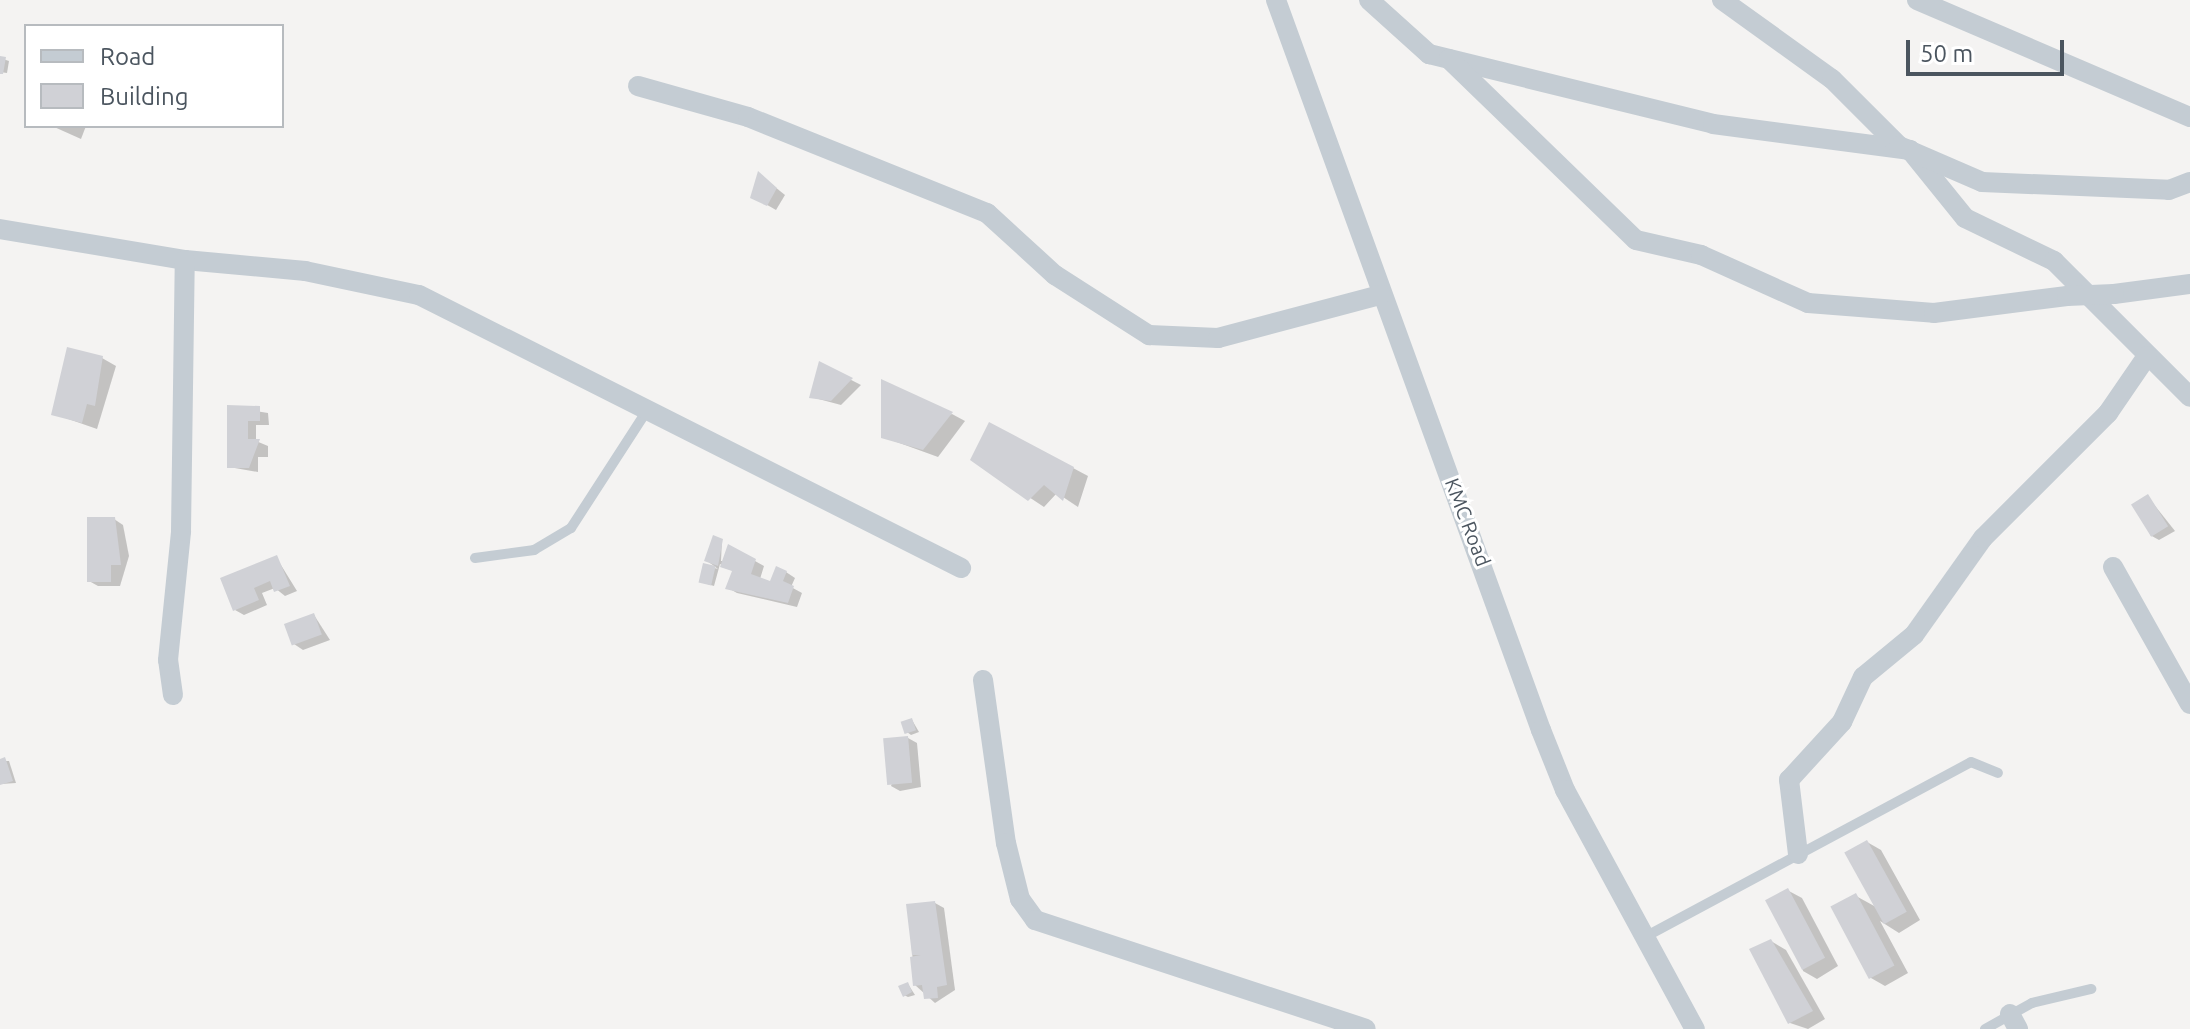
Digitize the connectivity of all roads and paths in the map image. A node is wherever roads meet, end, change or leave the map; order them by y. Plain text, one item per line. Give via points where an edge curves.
1 (1276, 0) edge
2 (1369, 0) edge
3 (1722, 0) edge
4 (1917, 0) edge
5 (1449, 59) junction
6 (638, 86) dead end
7 (2190, 117) edge
8 (1910, 150) junction
9 (2190, 182) edge
10 (0, 229) edge
11 (185, 260) junction
12 (2190, 284) edge
13 (1380, 295) junction
14 (2147, 356) junction
15 (2190, 397) edge
16 (648, 409) junction
17 (475, 558) dead end
18 (2113, 567) dead end
19 (961, 568) dead end
20 (983, 680) dead end
21 (173, 695) dead end
22 (2190, 704) edge
23 (1998, 773) dead end
24 (1798, 854) junction
25 (1643, 938) junction
26 (2091, 989) dead end
27 (2014, 1021) edge
28 (1366, 1029) edge
29 (1695, 1029) edge
30 (1985, 1029) edge

1 - 13 street, KMC Road
2 - 5 street via 1429,54
3 - 8 street via 1832,79
4 - 7 street
5 - 8 street via 1713,124
5 - 12 street, bridge via 1636,240 1738,268 1808,303 1934,313
6 - 13 street via 748,117 987,213 1055,275 1149,335 1218,338
8 - 9 street via 1982,182 2169,190
8 - 14 street via 1965,218 2054,261
10 - 11 street
11 - 16 street via 305,271 419,295
11 - 21 street via 181,531 168,660
13 - 25 street, KMC Road via 1560,778
14 - 15 street
14 - 24 street via 2108,413 1983,538 1914,635 1863,677 1842,722 1789,780
16 - 17 lane via 563,535 534,550
16 - 19 street
18 - 22 street
20 - 28 street via 1006,843 1020,899 1035,920
23 - 24 lane via 1971,762
24 - 25 lane
25 - 29 street, KMC Road
26 - 27 lane
27 - 30 lane

